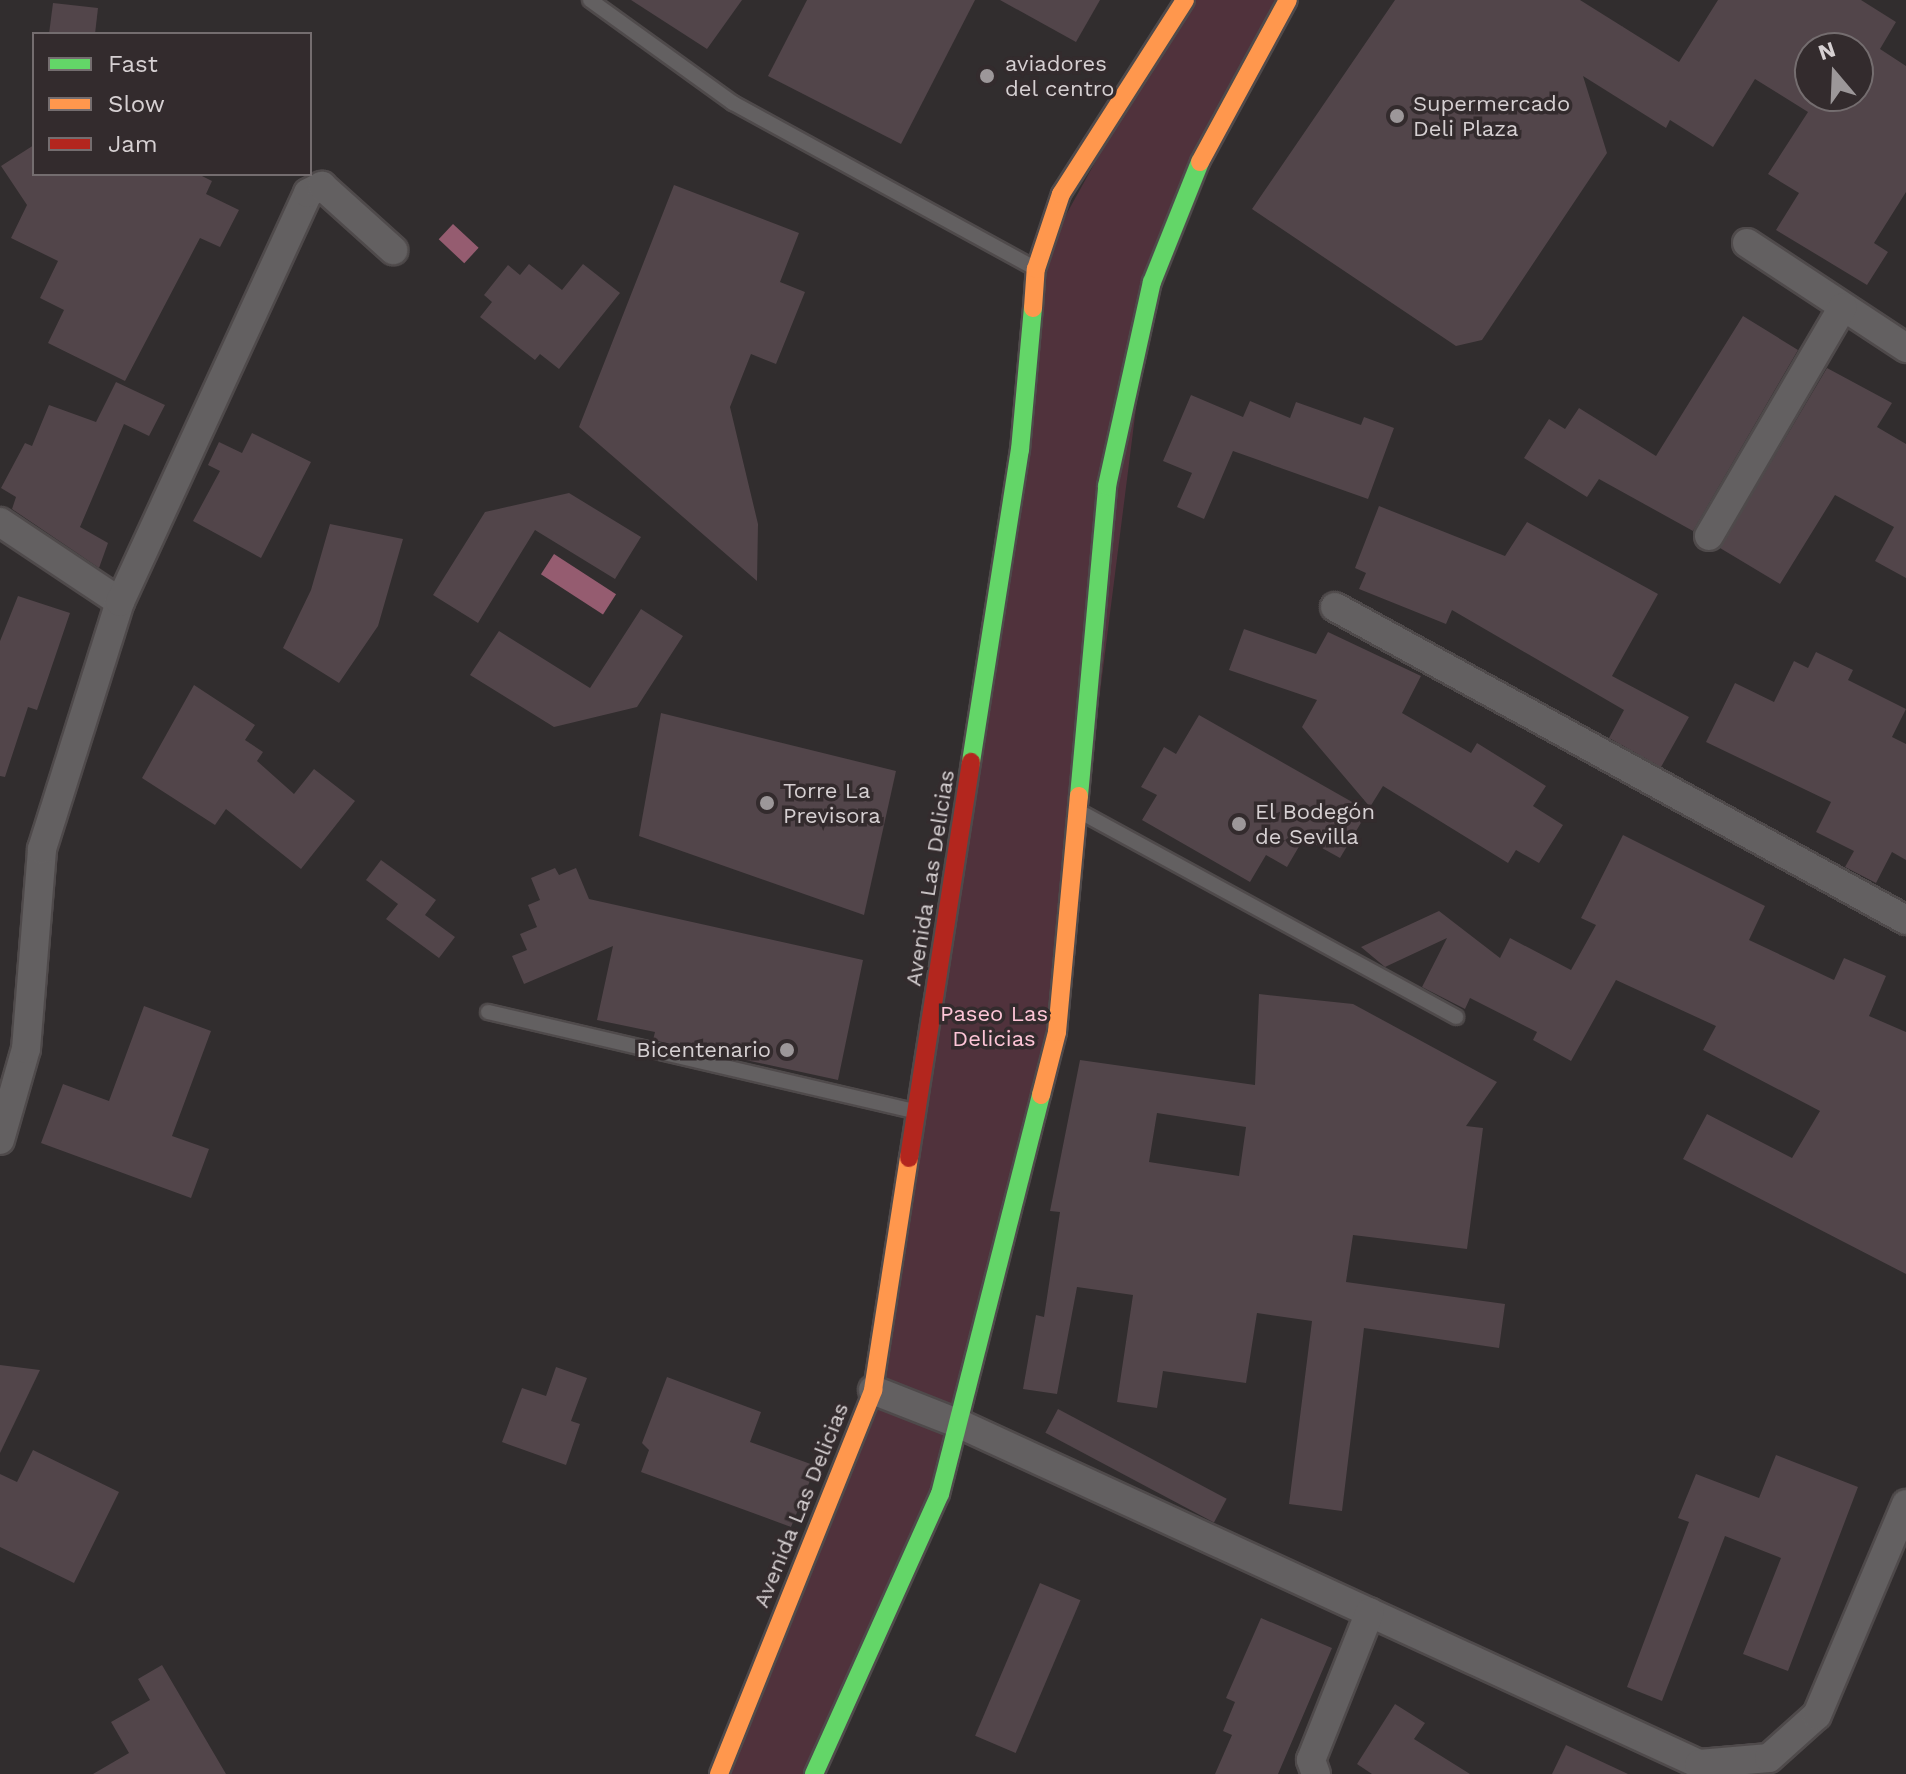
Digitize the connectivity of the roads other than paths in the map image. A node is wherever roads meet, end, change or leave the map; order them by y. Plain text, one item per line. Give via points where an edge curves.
1 (590, 0) edge
2 (1185, 0) edge
3 (1288, 0) edge
4 (1747, 243) dead end
5 (393, 250) dead end
6 (1036, 269) junction
7 (1843, 307) junction
8 (1906, 348) edge
9 (0, 522) edge
10 (1709, 536) dead end
11 (120, 602) junction
12 (1335, 607) dead end
13 (1077, 810) junction
14 (1906, 920) edge
15 (488, 1012) dead end
16 (1456, 1017) dead end
17 (917, 1112) junction
18 (0, 1140) edge
19 (873, 1390) junction
20 (962, 1425) junction
21 (1906, 1504) edge
22 (1370, 1612) junction
23 (726, 1771) edge
24 (814, 1774) edge
25 (1316, 1774) edge

1 - 6 lane via 733,103
2 - 6 main road, Avenida Las Delicias via 1061,194
3 - 13 main road via 1215,126 1152,282 1107,486
4 - 7 street
5 - 11 street via 322,186 308,193
6 - 17 main road, Avenida Las Delicias via 1020,450
7 - 8 street
7 - 10 street
9 - 11 street
11 - 18 street via 42,849 26,1049
12 - 14 street
13 - 16 lane
13 - 20 main road via 1057,1032
15 - 17 lane
17 - 19 main road, Avenida Las Delicias
19 - 20 street
19 - 23 main road, Avenida Las Delicias
20 - 22 street
20 - 24 main road via 940,1494
21 - 22 street via 1817,1715 1769,1758 1745,1763 1699,1764
22 - 25 street via 1311,1760

